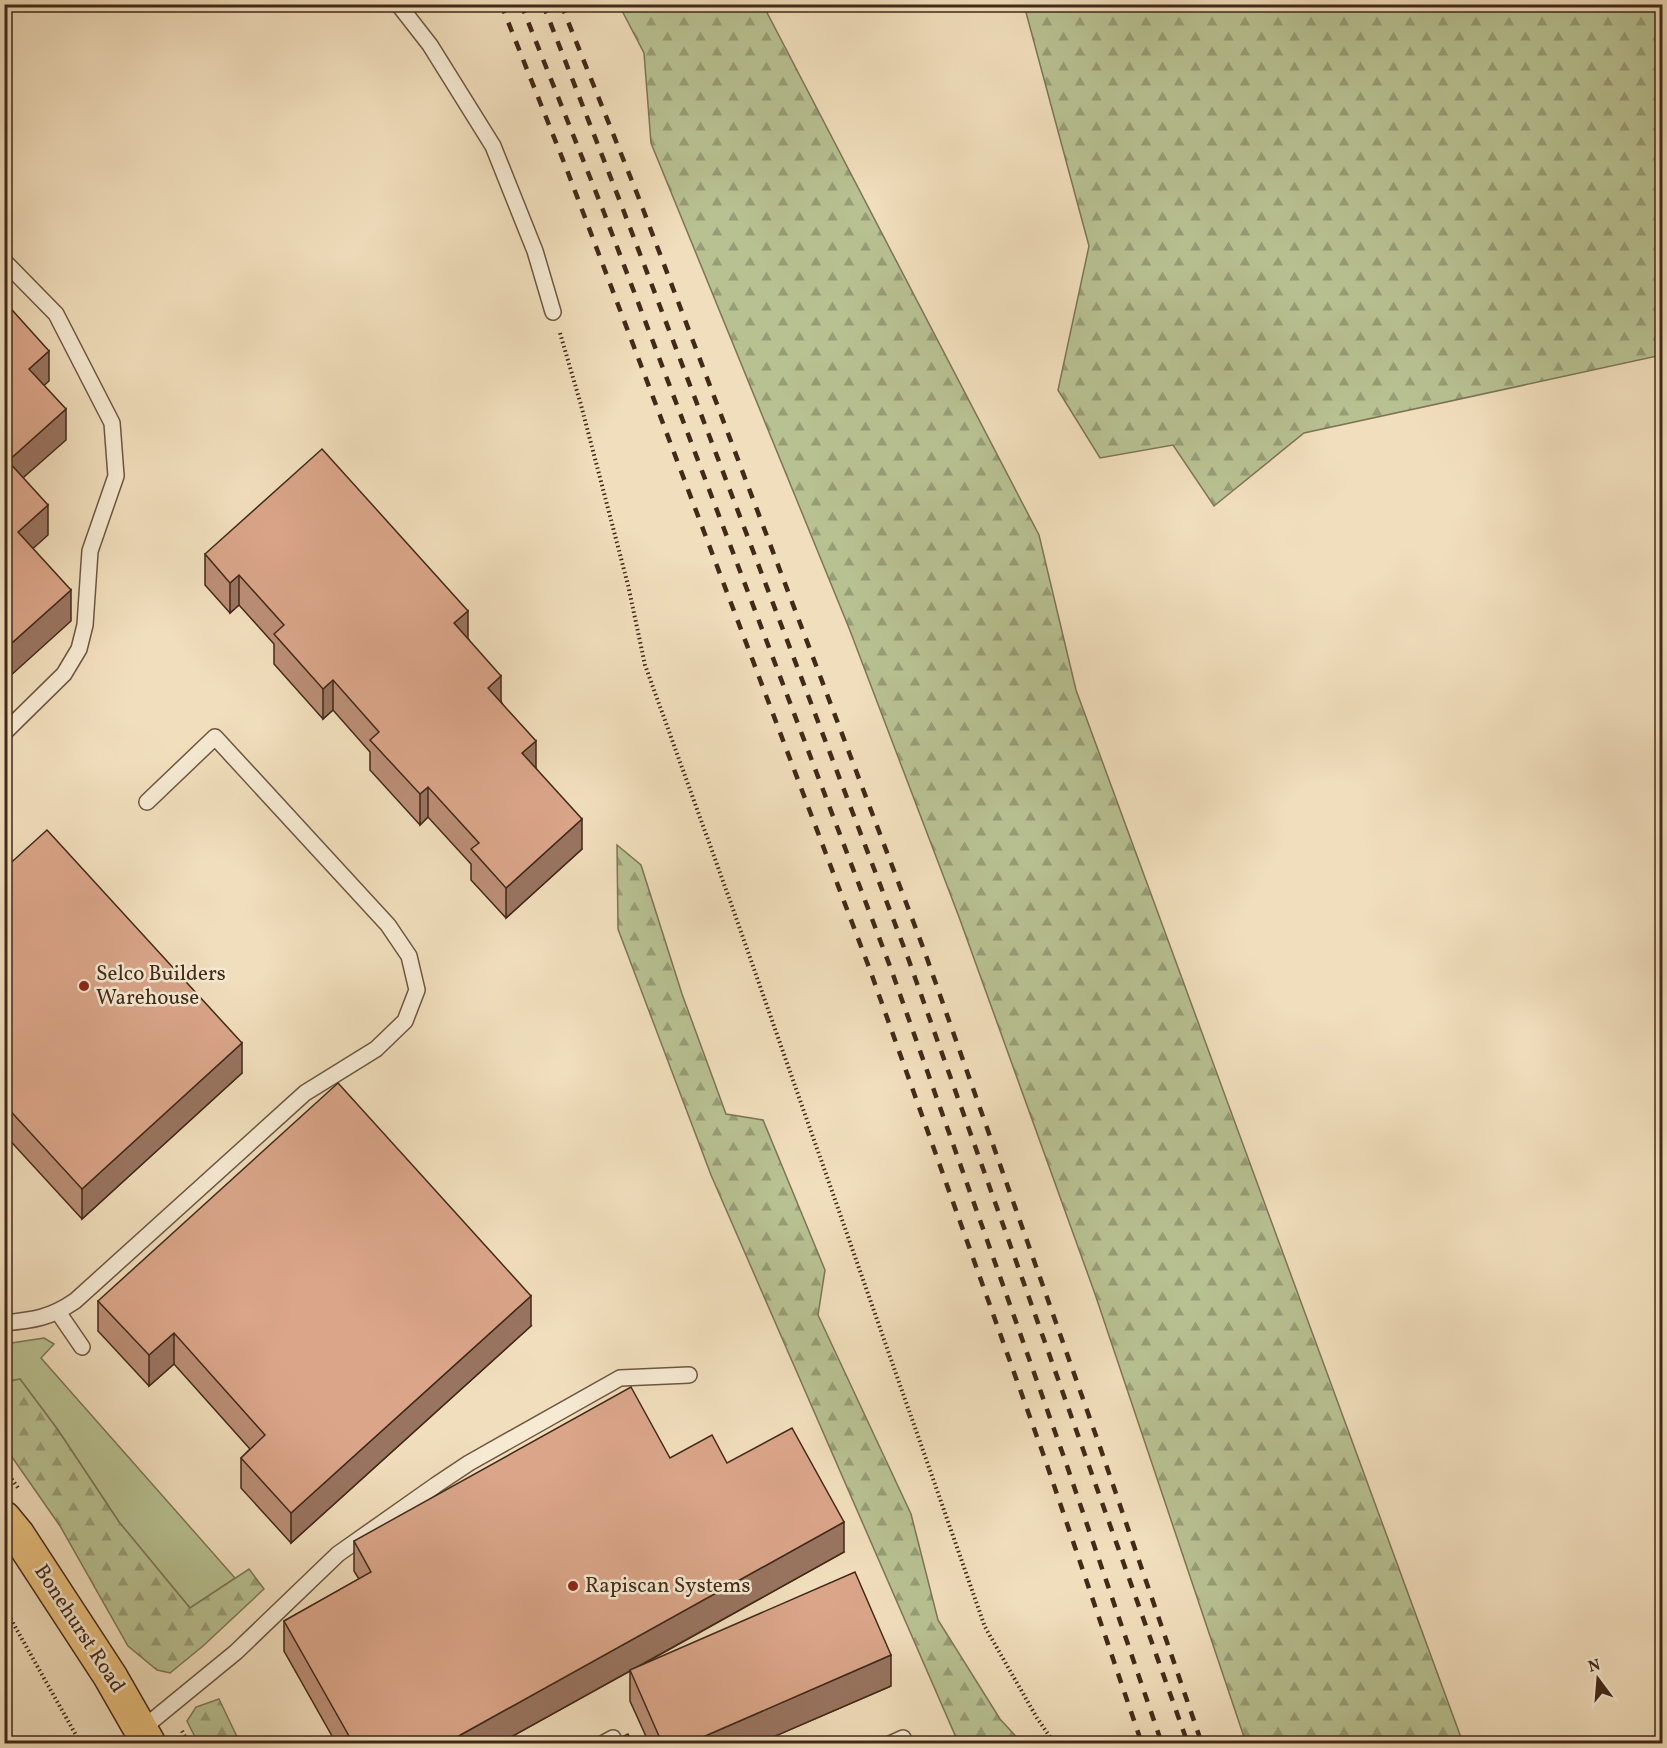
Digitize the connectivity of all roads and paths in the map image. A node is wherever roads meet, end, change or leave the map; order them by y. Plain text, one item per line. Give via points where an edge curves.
1 (398, 4) edge
2 (4, 261) edge
3 (554, 312) joint
4 (4, 733) edge
5 (147, 802) dead end
6 (58, 1312) junction
7 (4, 1323) edge
8 (82, 1347) dead end
9 (689, 1375) dead end
10 (4, 1518) edge
11 (4, 1606) edge
12 (145, 1736) edge
13 (81, 1743) edge
14 (1055, 1743) edge

1 - 3 lane via 493,146 536,251
2 - 4 lane via 56,314 112,423 116,476 90,551 86,625 79,649 64,674
3 - 14 path via 645,665 985,1628
5 - 6 lane via 215,737 388,925 409,956 417,990 405,1021 376,1049 305,1093 75,1301
6 - 7 lane via 39,1319
6 - 8 lane
9 - 12 lane via 620,1378 461,1468 338,1554
10 - 12 main road, Bonehurst Road via 104,1666
11 - 13 path

